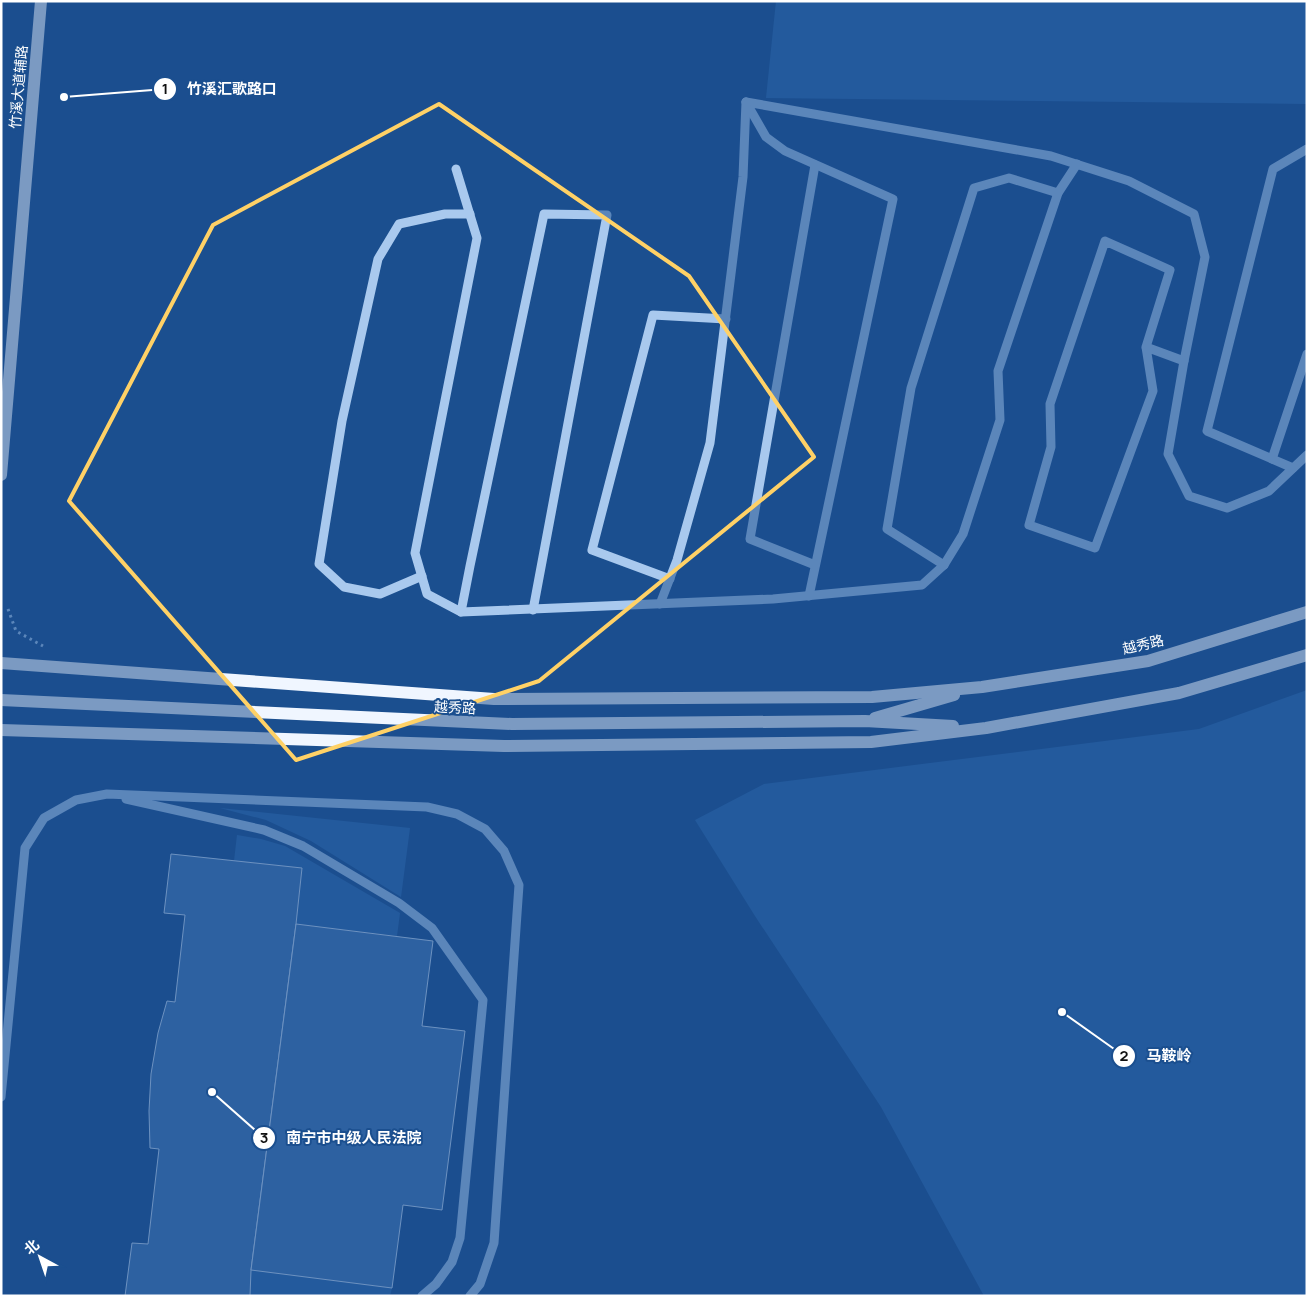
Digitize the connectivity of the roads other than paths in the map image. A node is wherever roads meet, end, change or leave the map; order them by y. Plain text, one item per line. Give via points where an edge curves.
1 (41, 1) edge
2 (746, 102) junction
3 (1307, 149) edge
4 (1077, 164) junction
5 (815, 165) junction
6 (456, 169) dead end
7 (1058, 193) junction
8 (470, 214) junction
9 (726, 319) junction
10 (1146, 347) junction
11 (1307, 354) edge
12 (1184, 361) junction
13 (1307, 455) edge
14 (1272, 459) junction
15 (1294, 468) junction
16 (1, 475) edge
17 (944, 565) junction
18 (815, 566) junction
19 (422, 576) junction
20 (670, 579) junction
21 (809, 596) junction
22 (660, 604) junction
23 (533, 610) junction
24 (461, 612) junction
25 (1307, 612) edge
26 (1307, 656) edge
27 (1, 662) edge
28 (982, 687) junction
29 (1, 700) edge
30 (865, 721) junction
31 (986, 728) junction
32 (1, 730) edge
33 (107, 794) junction
34 (3, 1064) edge
35 (1, 1097) edge
36 (422, 1296) edge
37 (470, 1296) edge

1 - 16 main road, 竹溪大道辅路
2 - 4 street via 1051,156
2 - 5 street via 766,136 785,151
2 - 9 street via 743,177
3 - 14 street via 1273,169 1208,431
4 - 7 street
4 - 12 street via 1129,181 1194,214 1205,257
5 - 18 street via 750,539
5 - 18 street via 893,199
6 - 8 street
7 - 17 street via 998,371 1000,420 963,534
7 - 17 street via 1009,178 974,188 912,388 887,528
8 - 19 street via 477,238 415,553
8 - 19 street via 446,214 399,224 378,259 342,422 319,564 344,587 380,594
9 - 20 street via 710,443
9 - 20 street via 653,315 592,550
10 - 10 street via 1170,270 1105,241 1050,404 1051,447 1028,525 1095,548 1153,391
10 - 12 street
11 - 14 street
12 - 15 street via 1168,454 1189,496 1228,508 1268,491
13 - 15 street
14 - 15 street
17 - 21 street via 922,585
18 - 21 street
19 - 24 street via 427,594
20 - 22 street
21 - 22 street
22 - 23 street
23 - 24 street
23 - 24 street via 608,215 544,214
25 - 28 main road, 越秀路 via 1148,661
26 - 31 main road via 1179,693
27 - 28 main road via 494,699 872,697
28 - 30 main road
29 - 30 main road, 越秀路 via 512,724
30 - 31 main road
31 - 32 main road via 871,742 504,746
33 - 34 street via 76,800 44,818 25,848
33 - 36 street via 264,830 303,846 399,903 432,928 483,1000 460,1238 452,1262 436,1284
33 - 37 street via 427,807 456,814 485,829 504,851 519,885 494,1243 480,1284
34 - 35 street

